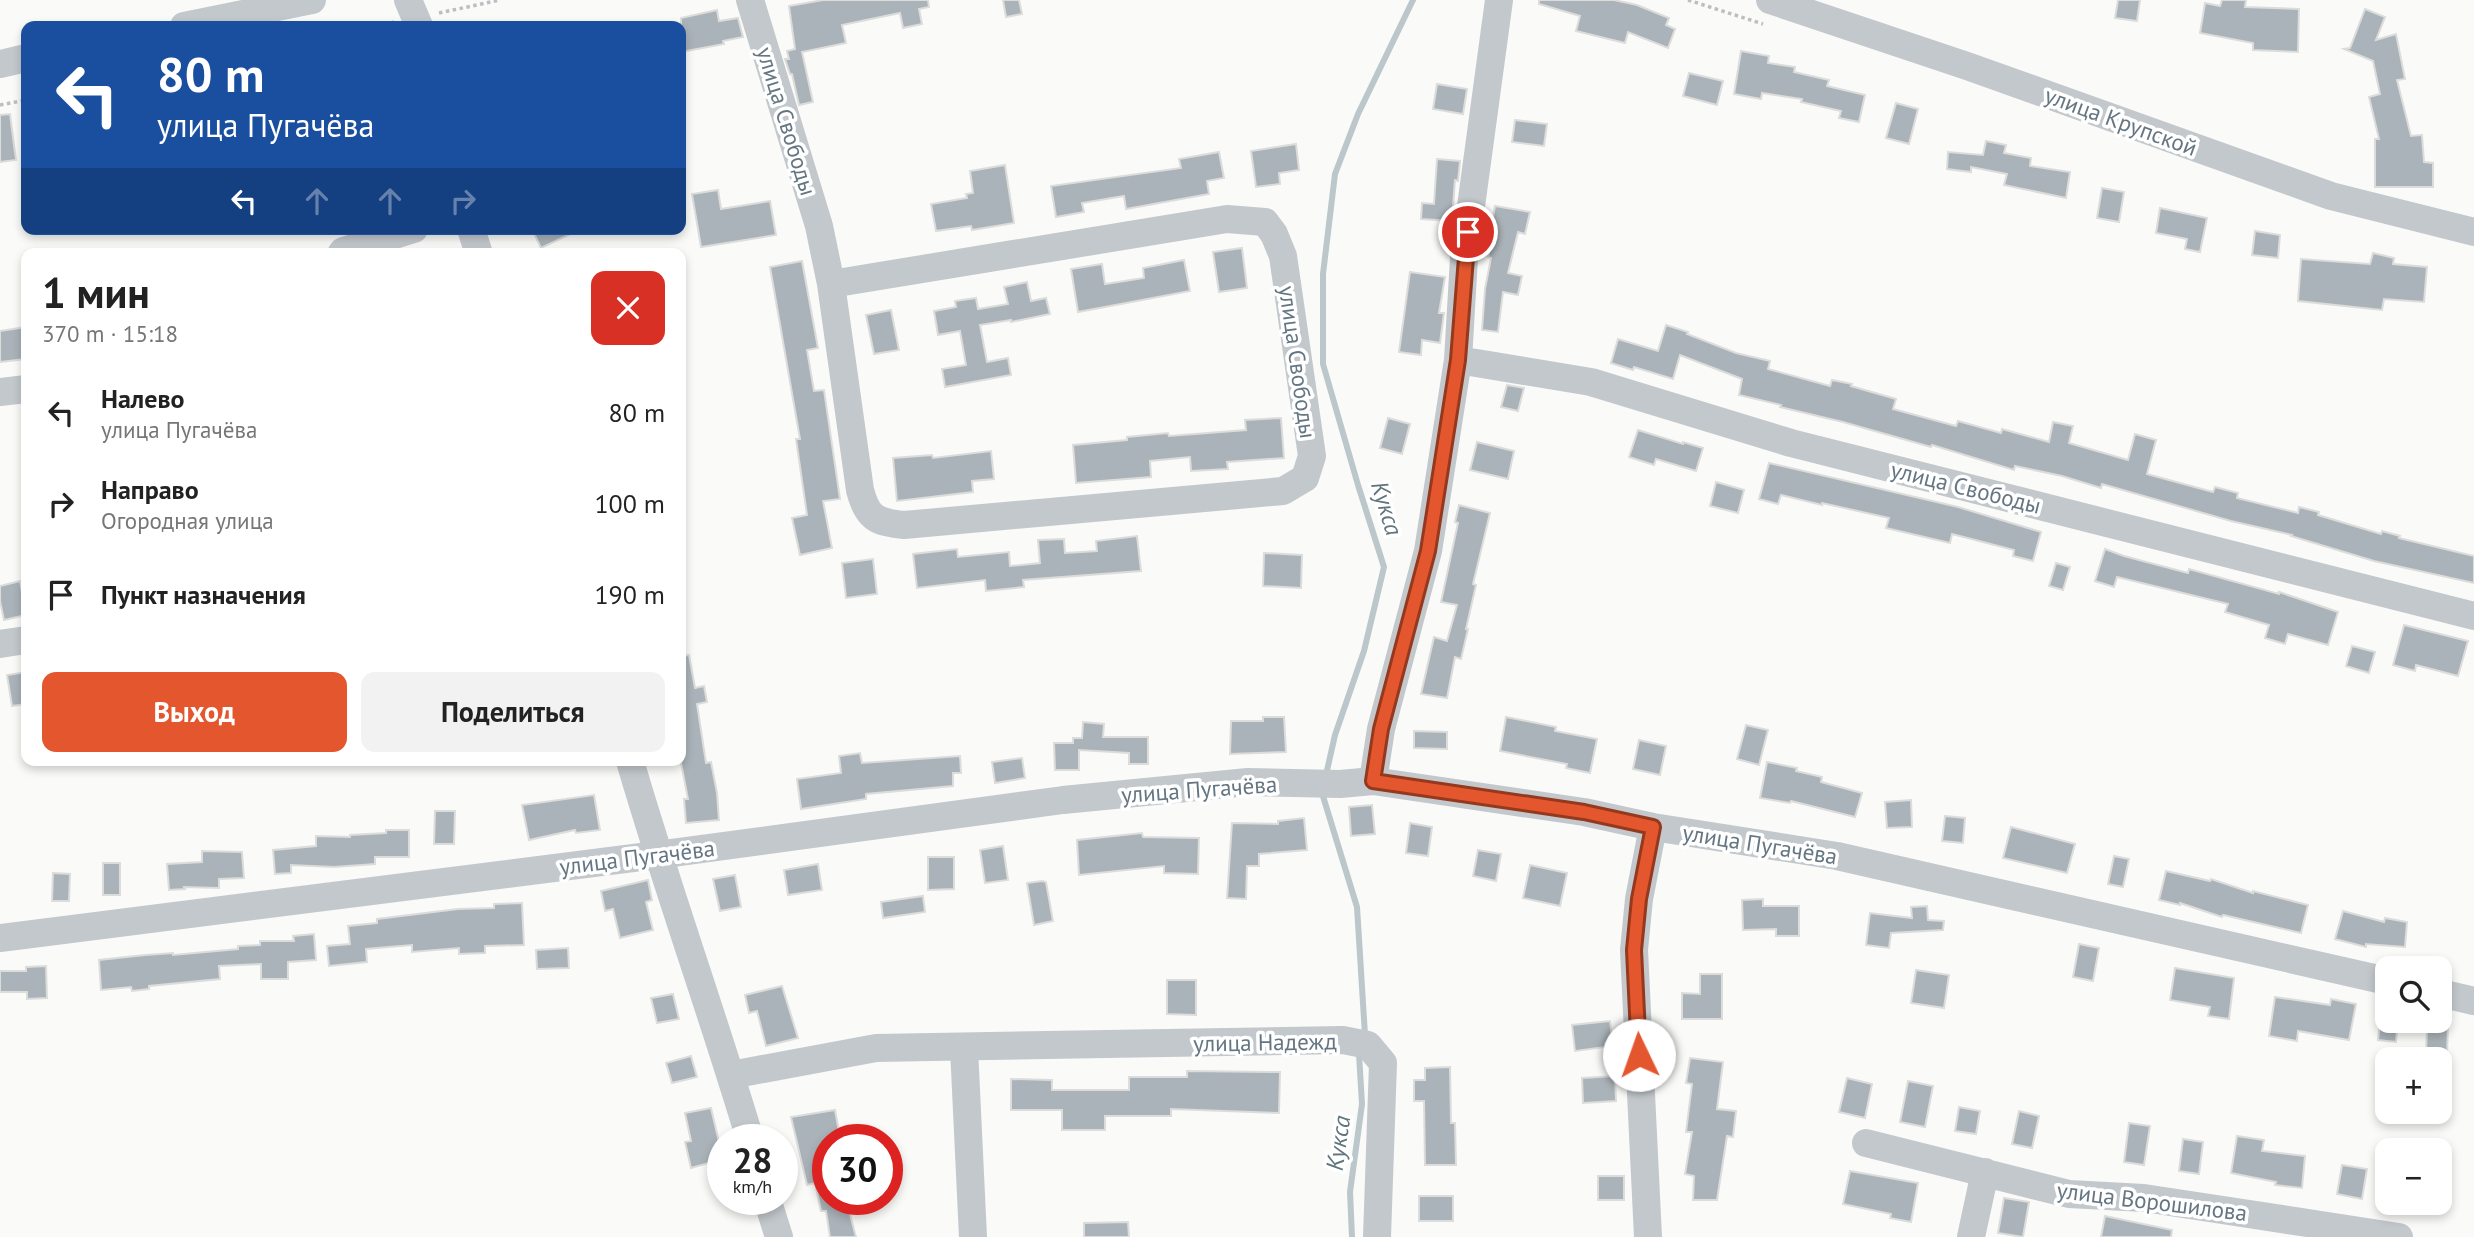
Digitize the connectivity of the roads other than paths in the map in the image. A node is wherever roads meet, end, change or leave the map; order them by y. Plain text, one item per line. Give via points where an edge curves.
1 (312, 0) edge
2 (408, 0) edge
3 (750, 0) edge
4 (1499, 0) edge
5 (1770, 0) edge
6 (209, 21) edge
7 (417, 21) edge
8 (21, 59) edge
9 (0, 64) edge
10 (2474, 232) edge
11 (395, 235) edge
12 (353, 248) edge
13 (831, 284) junction
14 (1458, 360) junction
15 (21, 389) edge
16 (0, 392) edge
17 (2474, 616) edge
18 (21, 641) edge
19 (0, 644) edge
20 (630, 766) edge
21 (1373, 781) junction
22 (1653, 827) junction
23 (657, 855) junction
24 (0, 938) edge
25 (2375, 978) edge
26 (2452, 996) edge
27 (2474, 1001) edge
28 (964, 1048) junction
29 (731, 1074) junction
30 (746, 1124) edge
31 (1866, 1143) dead end
32 (1985, 1172) junction
33 (772, 1215) edge
34 (779, 1237) edge
35 (973, 1237) edge
36 (1377, 1237) edge
37 (1648, 1237) edge
38 (1971, 1237) edge
39 (2399, 1237) edge

1 - 6 street
2 - 7 street
3 - 13 street, улица Свободы via 819,226
4 - 14 street via 1464,258
5 - 10 street, улица Крупской via 2331,196
8 - 9 street
11 - 12 street
13 - 13 street, улица Свободы via 860,490 865,510 882,523 904,526 1283,491 1305,478 1312,456 1283,256 1265,222 1227,219
14 - 17 street, улица Свободы via 1591,382 1791,443
14 - 21 street via 1428,551 1381,729
15 - 16 street
18 - 19 street
20 - 23 street
21 - 22 street, улица Пугачёва via 1584,812
21 - 23 street, улица Пугачёва via 1340,785 1248,782 1063,800
22 - 25 street, улица Пугачёва via 1837,856
22 - 37 street via 1634,950
23 - 24 street, улица Пугачёва
23 - 29 street
26 - 27 street
28 - 29 street, улица Надежд via 876,1048
28 - 35 street
28 - 36 street, улица Надежд via 1343,1040 1368,1045 1383,1063
29 - 30 street
31 - 32 street, улица Ворошилова
32 - 38 street
32 - 39 street, улица Ворошилова via 2069,1194 2144,1198
33 - 34 street

